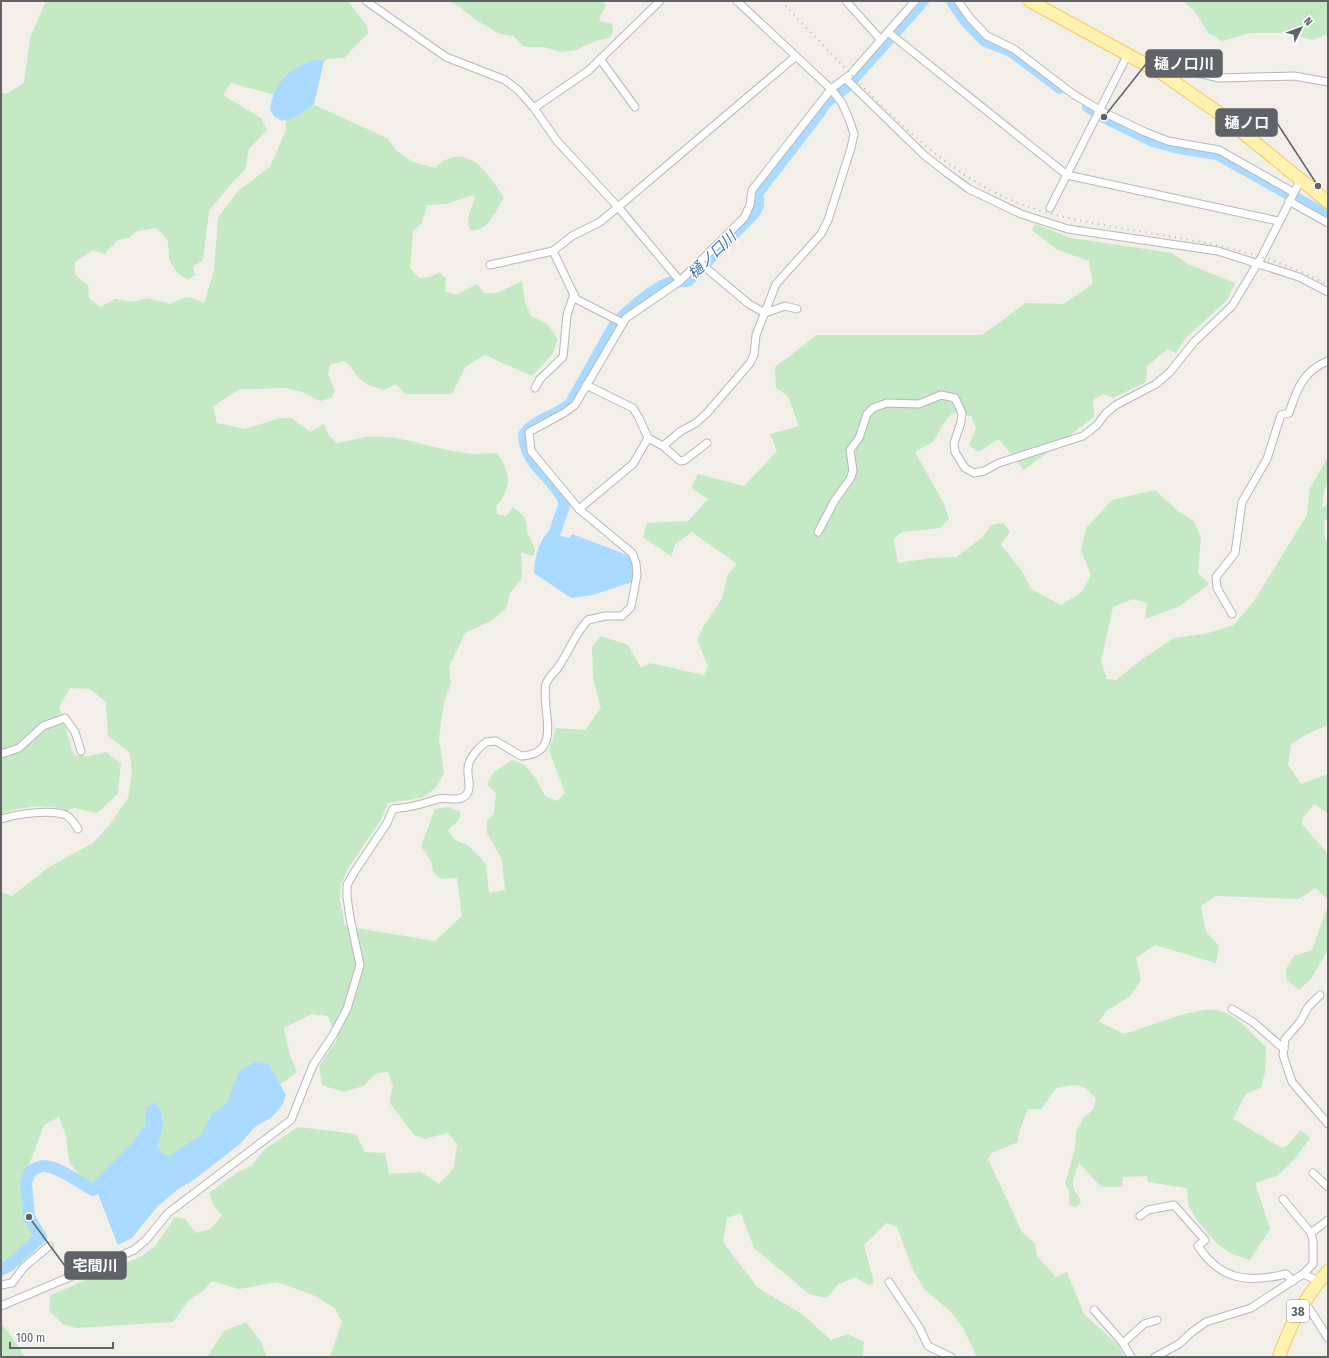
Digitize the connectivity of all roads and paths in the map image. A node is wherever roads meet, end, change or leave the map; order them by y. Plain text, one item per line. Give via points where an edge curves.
1 (366, 1) edge
2 (737, 1) edge
3 (846, 1) edge
4 (915, 1) edge
5 (958, 1) edge
6 (1030, 1) edge
7 (656, 2) edge
8 (888, 32) junction
9 (881, 40) junction
10 (1128, 54) junction
11 (795, 57) junction
12 (600, 59) junction
13 (1163, 74) junction
14 (846, 79) junction
15 (1328, 82) edge
16 (831, 89) junction
17 (636, 107) dead end
18 (534, 108) junction
19 (1101, 111) junction
20 (1067, 175) junction
21 (1300, 179) junction
22 (1293, 192) junction
23 (1327, 199) edge
24 (1289, 201) junction
25 (618, 207) junction
26 (1050, 208) dead end
27 (1278, 221) junction
28 (1328, 223) edge
29 (553, 251) junction
30 (700, 263) junction
31 (1257, 264) junction
32 (490, 265) dead end
33 (680, 281) junction
34 (1328, 292) edge
35 (574, 294) junction
36 (797, 309) dead end
37 (765, 313) junction
38 (623, 323) junction
39 (1328, 361) edge
40 (586, 385) junction
41 (535, 388) dead end
42 (648, 438) junction
43 (707, 443) dead end
44 (663, 446) junction
45 (579, 509) junction
46 (818, 532) dead end
47 (1232, 614) dead end
48 (81, 751) dead end
49 (1, 754) edge
50 (1, 819) edge
51 (78, 829) dead end
52 (1320, 995) dead end
53 (1232, 1008) dead end
54 (1284, 1049) junction
55 (1328, 1124) edge
56 (1313, 1173) dead end
57 (1328, 1187) edge
58 (1283, 1199) dead end
59 (1140, 1216) dead end
60 (1328, 1220) edge
61 (1311, 1233) junction
62 (49, 1246) dead end
63 (1328, 1271) edge
64 (1303, 1274) junction
65 (1293, 1281) junction
66 (1319, 1281) junction
67 (889, 1282) dead end
68 (1, 1285) edge
69 (1304, 1302) junction
70 (1, 1306) edge
71 (1094, 1310) dead end
72 (1157, 1320) dead end
73 (1328, 1338) edge
74 (1123, 1343) junction
75 (951, 1357) edge
76 (1131, 1357) edge
77 (1155, 1357) edge
78 (1279, 1357) edge

1 - 18 street via 446,57 505,80
2 - 11 street
3 - 9 street
4 - 8 street
5 - 19 street via 987,36 1014,49 1073,94
6 - 10 main road
7 - 12 street
8 - 9 street
8 - 20 street
9 - 14 street
10 - 13 main road
10 - 19 street
11 - 16 street
11 - 25 street
12 - 17 street
12 - 18 street via 588,71
13 - 15 street via 1172,67 1219,78 1294,76
13 - 21 main road via 1220,114
14 - 16 street
14 - 31 street via 924,155 947,173 969,188 1021,214 1068,229 1218,251
16 - 30 street via 752,190 750,205 744,218
16 - 37 street via 849,118 854,134 851,148 821,234 776,284
18 - 25 street via 557,141
19 - 20 street
19 - 22 street via 1168,141 1219,150
20 - 26 street
20 - 27 street
21 - 22 street
21 - 23 main road
22 - 24 street
24 - 27 street
24 - 28 street
25 - 29 street via 600,222 572,236
25 - 33 street
27 - 31 street
29 - 32 street
29 - 35 street
30 - 33 street
30 - 37 street via 748,304
31 - 34 street via 1299,277
31 - 46 street via 1232,306 1194,342 1170,372 1156,384 1106,412 1097,425 1083,436 998,463 984,472 974,473 966,468 955,452 954,443 962,413 955,398 941,395 919,404 887,403 873,408 867,414 859,438 850,450 850,479
33 - 38 street via 626,318
35 - 38 street via 576,299
35 - 41 street via 567,315 563,357 540,379
36 - 37 street via 785,306
37 - 44 street via 756,335 754,355 750,363 707,413
38 - 40 street
39 - 47 street via 1317,366 1299,385 1289,412 1282,415 1267,458 1242,502 1235,553 1216,577 1216,588
40 - 42 street via 633,408
40 - 45 street via 575,405 529,432 531,451
42 - 44 street
42 - 45 street via 633,464
43 - 44 street via 680,461
45 - 70 street via 632,553 637,575 631,607 622,616 588,620 549,678 546,690 548,732 542,748 536,753 521,756 496,741 486,742 470,762 468,793 463,797 439,799 393,809 387,823 347,885 347,898 360,965 347,1009 313,1065 291,1120 168,1213 146,1240 134,1250
48 - 49 street via 75,732 66,718 44,726 19,748
50 - 51 street via 16,815 56,813 67,816
52 - 54 street via 1285,1039
53 - 54 street via 1254,1022
54 - 55 street via 1283,1055 1292,1082
56 - 57 street
58 - 61 street
59 - 65 street via 1148,1210 1174,1206 1205,1240 1198,1246 1217,1268 1228,1275 1245,1279 1264,1279 1286,1274
60 - 61 street
61 - 64 street via 1313,1264
62 - 68 street via 24,1268 12,1283
63 - 66 main road, 38
64 - 65 street
64 - 66 street
65 - 77 street via 1251,1308 1206,1322 1179,1344
66 - 69 main road, 38
67 - 75 street via 919,1327 928,1346
69 - 73 street
69 - 78 main road, 38 via 1293,1319
71 - 74 street
72 - 74 street via 1144,1324
74 - 76 street

